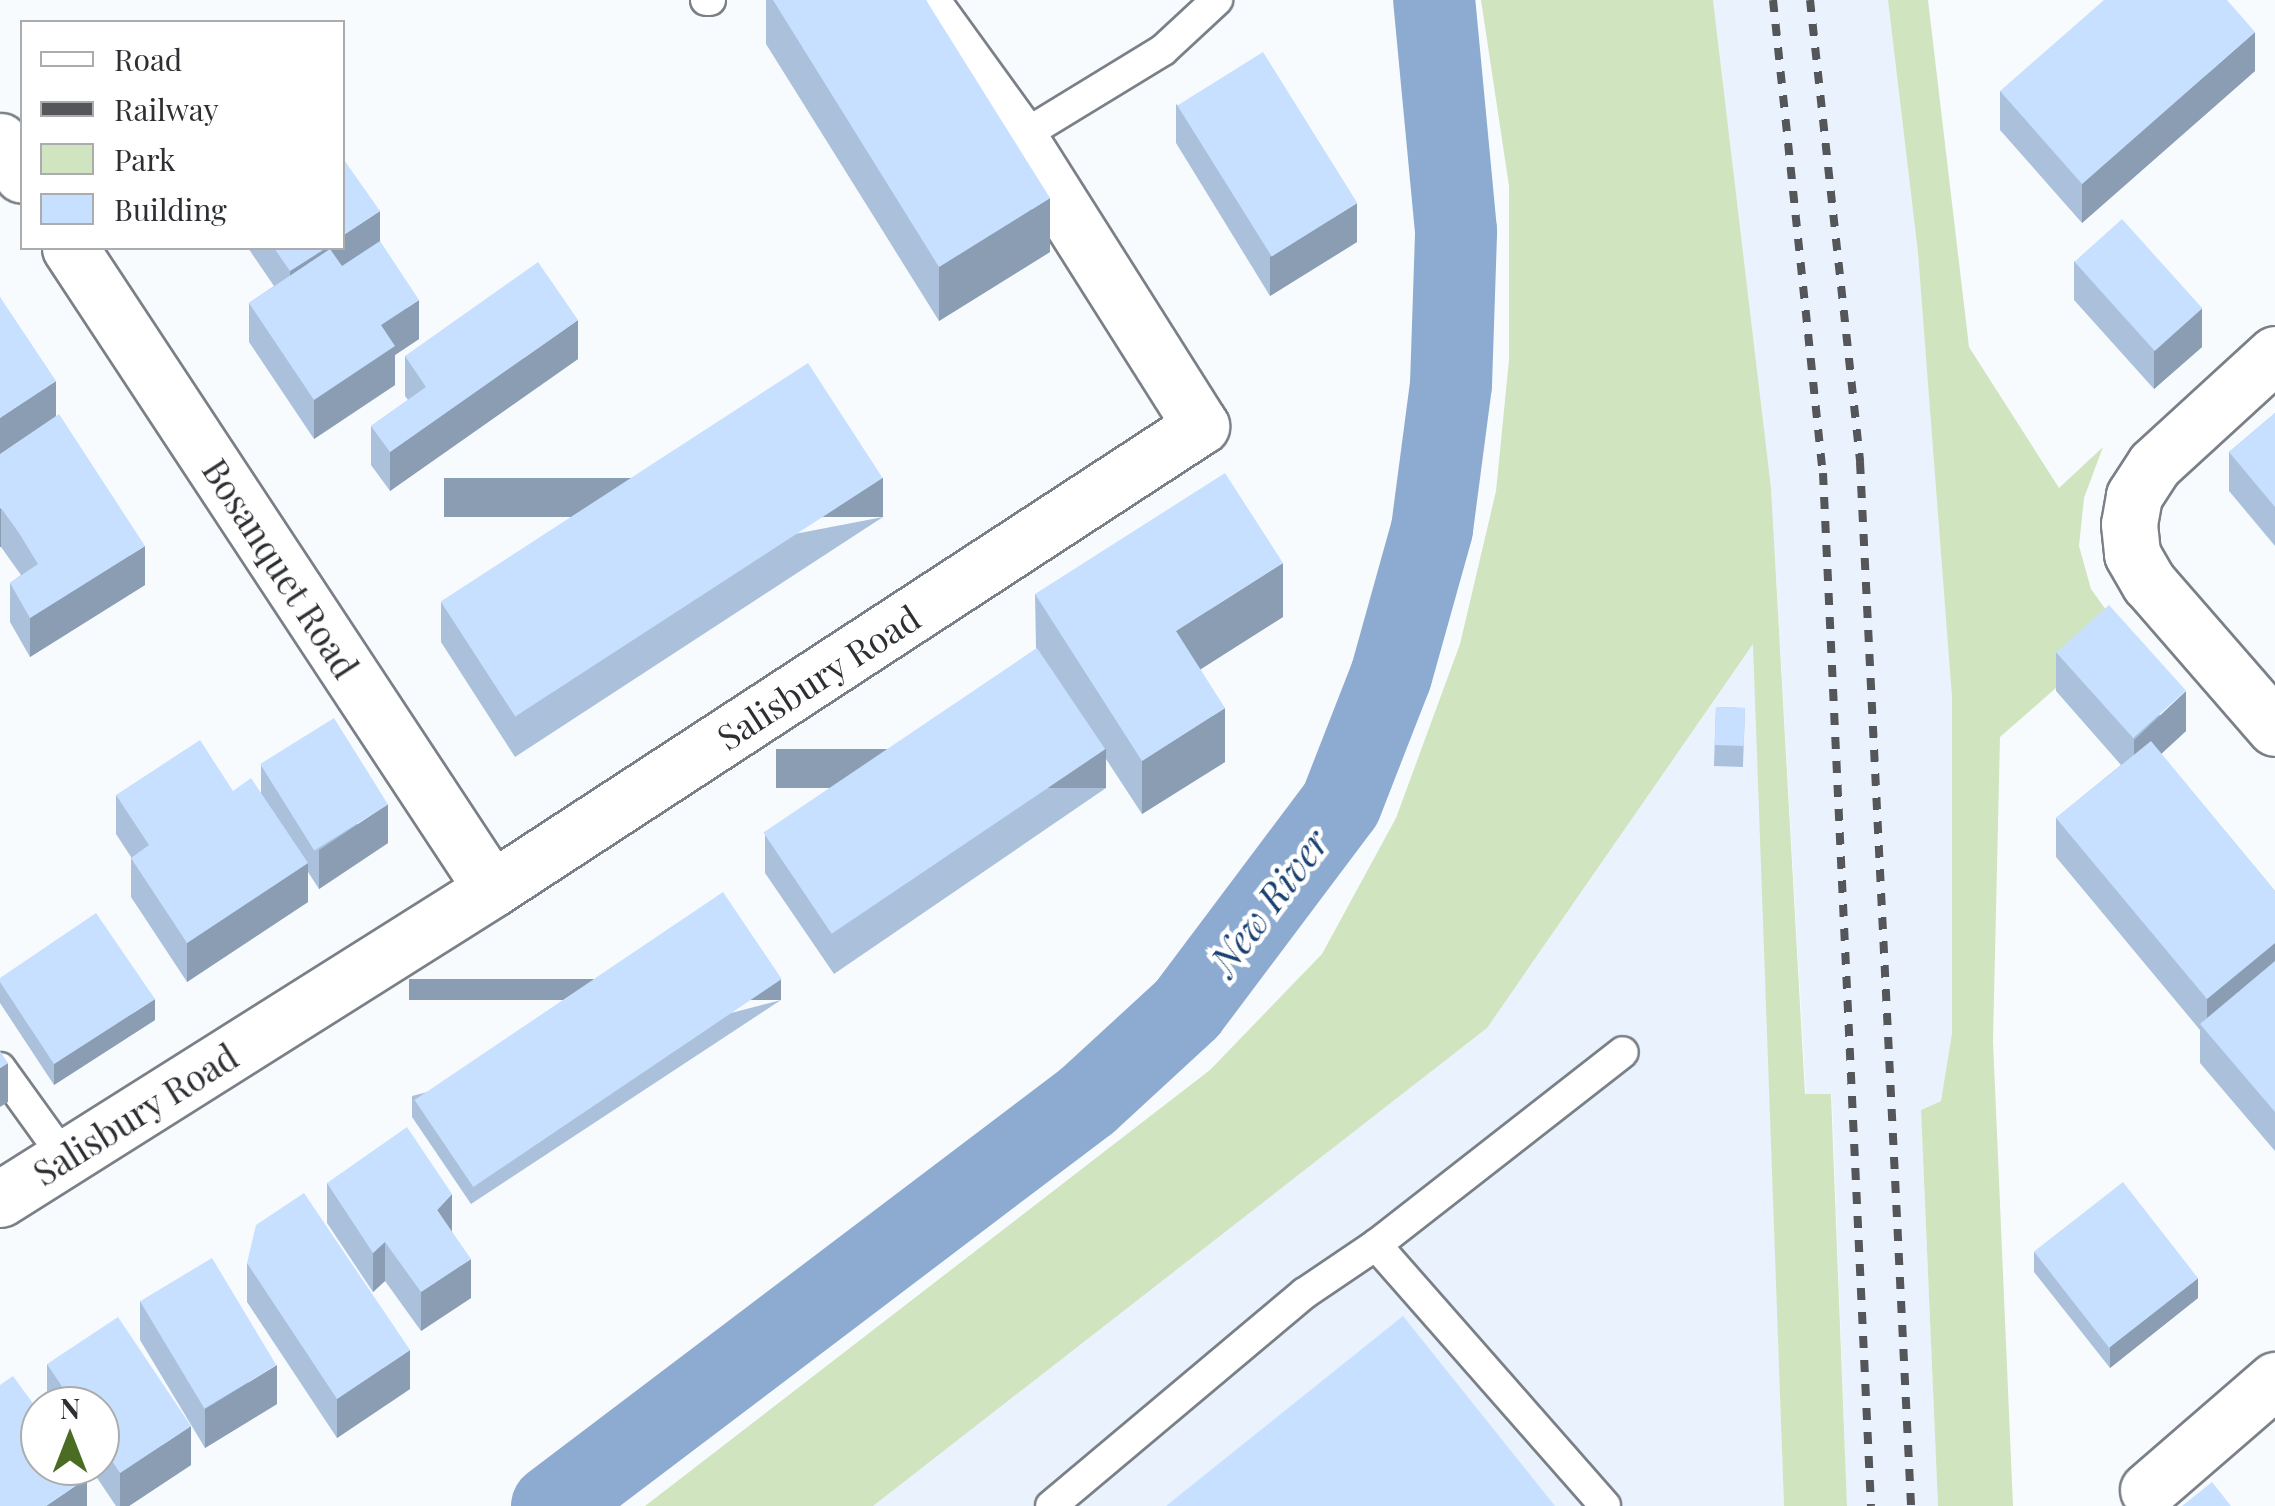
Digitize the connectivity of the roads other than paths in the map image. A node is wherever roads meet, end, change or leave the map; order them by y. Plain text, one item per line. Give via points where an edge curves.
1 (919, 0) edge
2 (1217, 0) edge
3 (1019, 138) junction
4 (0, 141) edge
5 (20, 172) edge
6 (71, 250) edge
7 (2275, 354) edge
8 (2275, 728) edge
9 (492, 889) junction
10 (1623, 1052) dead end
11 (0, 1068) edge
12 (65, 1158) junction
13 (0, 1200) edge
14 (1376, 1245) junction
15 (2271, 1393) edge
16 (2139, 1498) edge
17 (1051, 1506) edge
18 (1605, 1506) edge

1 - 3 street, Salisbury Road
2 - 3 lane via 1163,50
3 - 9 street, Salisbury Road via 1202,426
4 - 5 street
6 - 9 street, Bosanquet Road
7 - 8 street via 2154,465 2134,496 2130,524 2132,554 2149,583
9 - 12 street, Salisbury Road
10 - 14 lane
11 - 12 lane
12 - 13 street, Salisbury Road
14 - 17 lane via 1304,1293
14 - 18 lane
15 - 16 street

